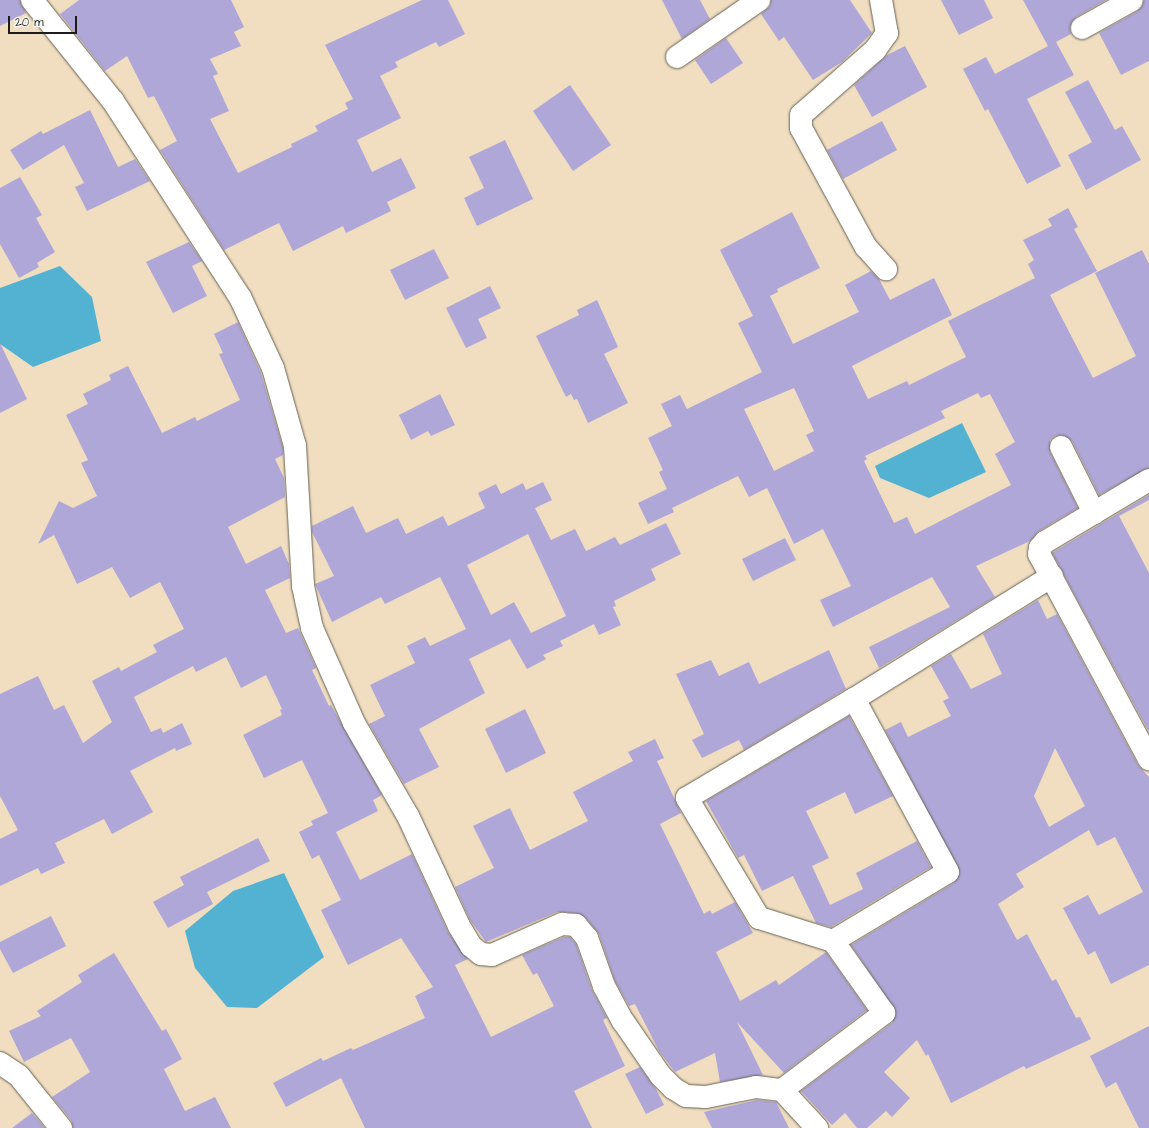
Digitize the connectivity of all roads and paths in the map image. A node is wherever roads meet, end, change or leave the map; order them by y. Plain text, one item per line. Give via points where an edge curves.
1 (32, 0) edge
2 (760, 0) edge
3 (881, 0) edge
4 (1132, 0) edge
5 (1082, 28) dead end
6 (677, 57) dead end
7 (886, 269) dead end
8 (1061, 447) dead end
9 (1149, 480) edge
10 (1094, 513) junction
11 (1052, 576) junction
12 (854, 699) junction
13 (1149, 759) edge
14 (833, 941) junction
15 (0, 1063) edge
16 (782, 1090) junction
17 (61, 1128) edge
18 (817, 1128) edge

1 - 16 street via 113,101 240,297 273,368 287,408 295,446 303,586 312,628 354,723 408,816 458,926 471,946 481,954 492,955 562,924 576,925 588,938 604,986 623,1021 661,1076 673,1088 686,1096 706,1097 756,1087
2 - 6 street
3 - 7 street via 887,33 875,50 801,115 801,128 866,247
4 - 5 street
8 - 10 street
9 - 10 street
10 - 11 street via 1045,542 1040,548 1040,554
11 - 12 street
11 - 13 street
12 - 14 street via 948,872
12 - 14 street via 687,798 759,918
14 - 16 street via 884,1013
15 - 17 street via 19,1076
16 - 18 street

